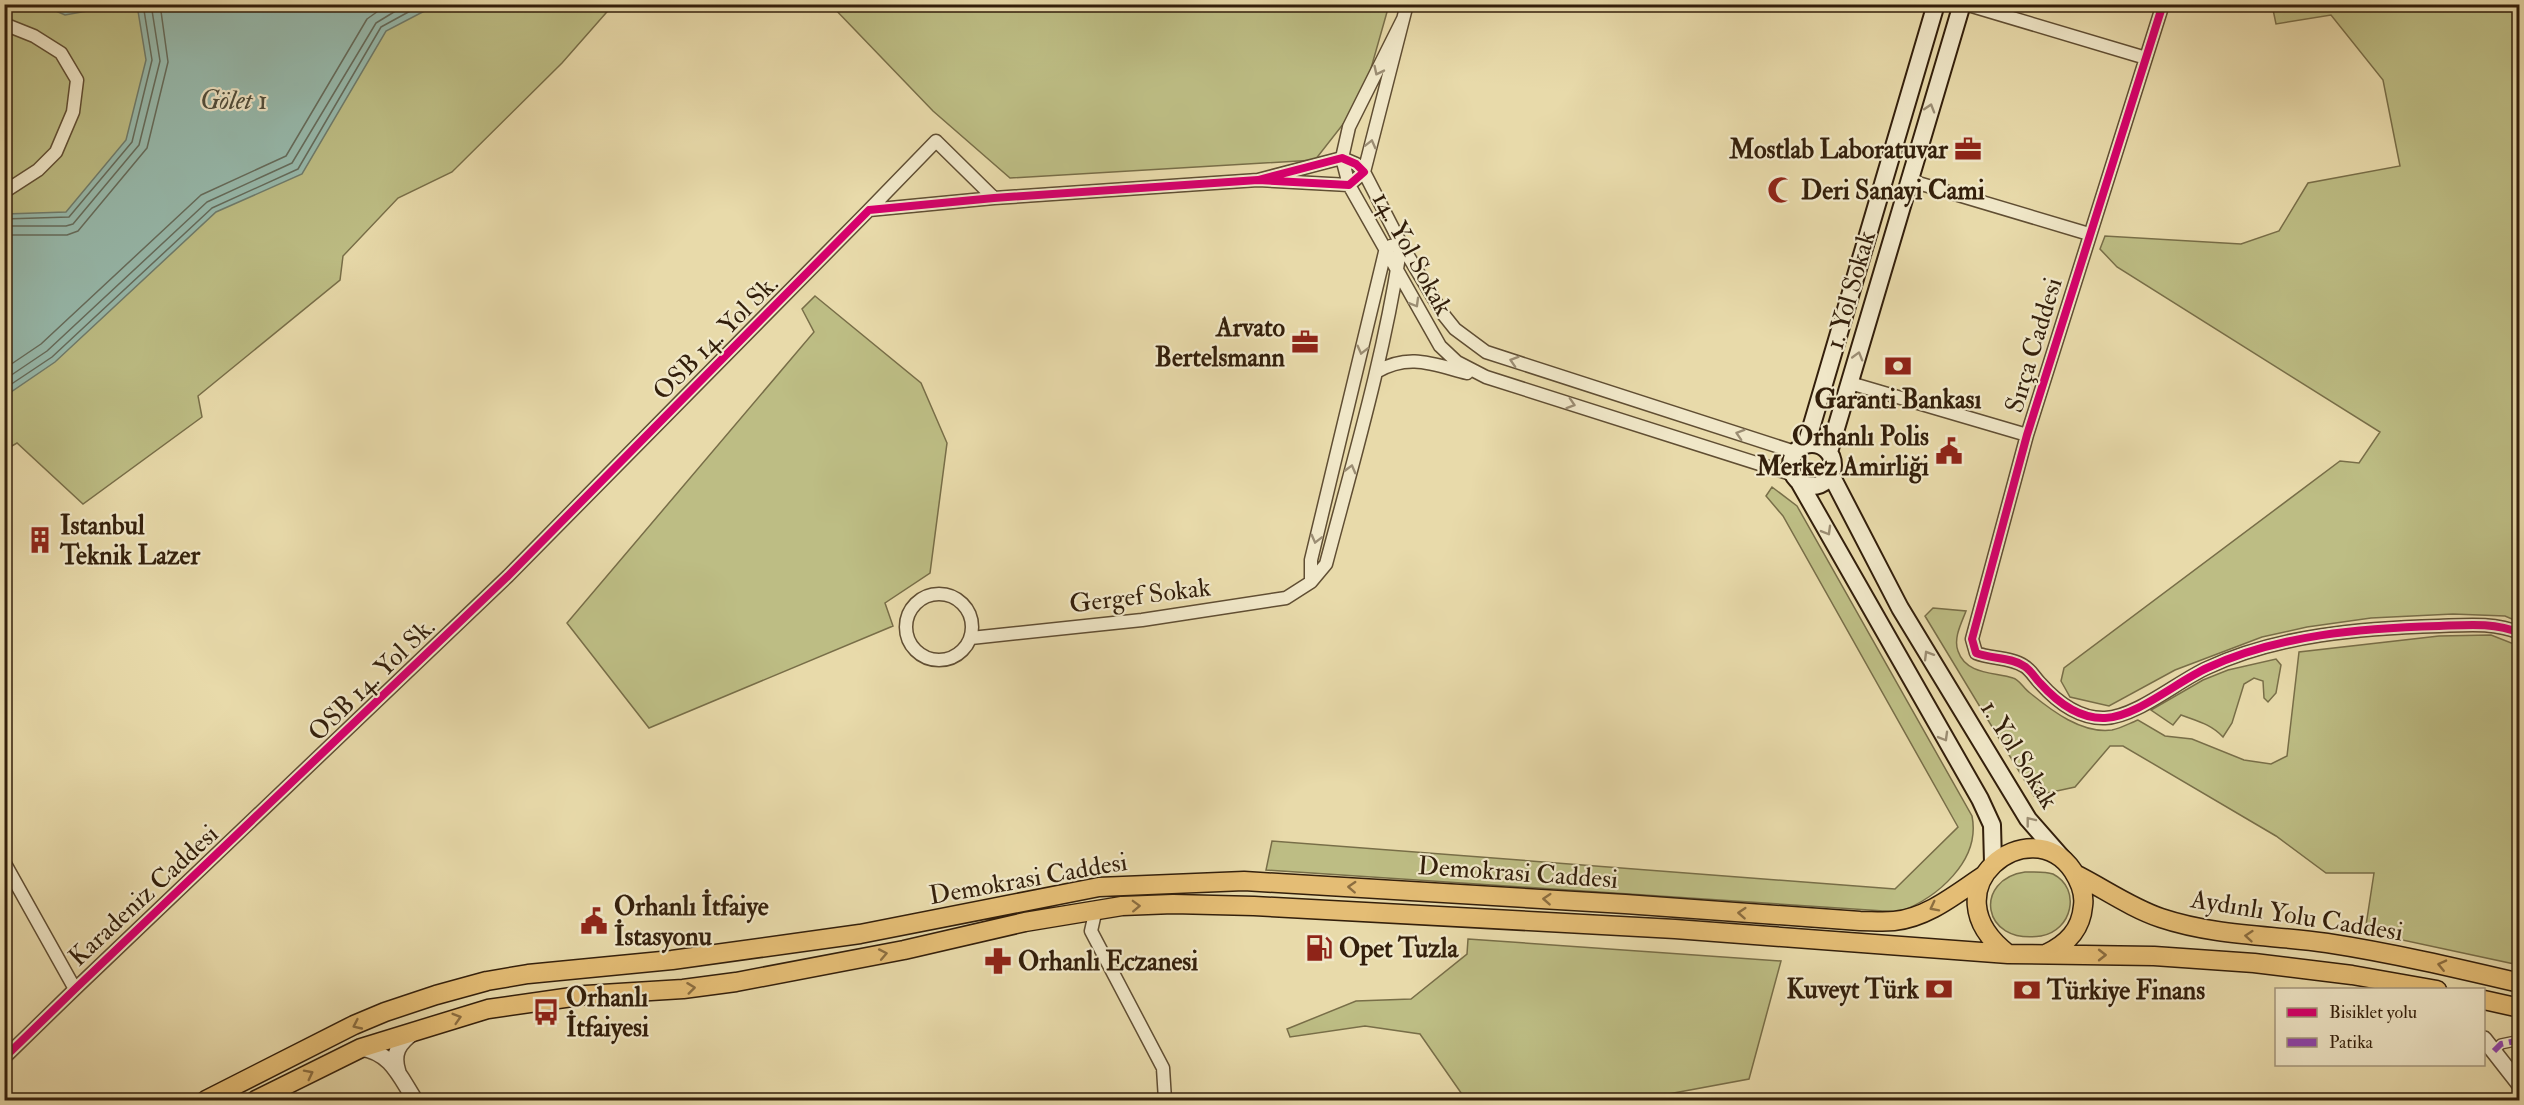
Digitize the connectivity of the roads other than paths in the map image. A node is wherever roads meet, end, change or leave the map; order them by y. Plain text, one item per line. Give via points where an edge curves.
1 (1407, 4) edge
2 (1936, 4) edge
3 (1964, 4) edge
4 (2163, 4) edge
5 (1403, 19) junction
6 (4, 24) edge
7 (2146, 58) junction
8 (1342, 159) junction
9 (1364, 172) junction
10 (1258, 180) junction
11 (1908, 180) junction
12 (1349, 185) junction
13 (4, 192) edge
14 (994, 198) junction
15 (869, 210) junction
16 (2090, 234) junction
17 (1401, 244) junction
18 (1385, 252) junction
19 (1397, 273) junction
20 (1376, 372) junction
21 (1486, 377) junction
22 (1850, 384) junction
23 (2027, 435) junction
24 (1801, 449) junction
25 (1829, 452) junction
26 (1831, 475) junction
27 (1796, 478) junction
28 (1311, 582) junction
29 (1900, 608) junction
30 (1877, 619) junction
31 (2520, 633) edge
32 (971, 638) junction
33 (312, 764) joint
34 (4, 862) edge
35 (1988, 869) junction
36 (2072, 869) junction
37 (1096, 909) junction
38 (2008, 954) junction
39 (2044, 955) junction
40 (630, 965) junction
41 (2520, 983) edge
42 (75, 988) junction
43 (2426, 988) edge
44 (660, 991) junction
45 (2485, 1000) edge
46 (411, 1003) junction
47 (2520, 1008) edge
48 (417, 1030) junction
49 (2520, 1040) edge
50 (361, 1048) junction
51 (2492, 1050) edge
52 (4, 1059) edge
53 (2520, 1065) edge
54 (400, 1078) junction
55 (2520, 1085) edge
56 (206, 1101) edge
57 (256, 1101) edge
58 (415, 1101) edge
59 (1165, 1101) edge

1 - 5 street
2 - 24 main road, 1. Yol Sokak
3 - 7 street
11 -> 3 main road, 1. Yol Sokak
4 - 7 street, Sırça Caddesi
5 -> 8 street, 14. Yol Sokak via 1349,127
9 -> 5 street, 14. Yol Sokak
6 - 13 street via 61,53 77,80 73,112 56,152 38,170
7 - 16 street, Sırça Caddesi
8 - 9 street
8 - 10 street
8 - 12 street, 14. Yol Sokak
9 - 12 street
9 - 17 street, 14. Yol Sokak
10 - 12 street
10 - 14 street
11 - 16 street
22 -> 11 main road, 1. Yol Sokak
12 - 18 street, 14. Yol Sokak
14 - 15 street
14 - 15 street, OSB 14. Yol Sk. via 936,141
15 - 33 street, OSB 14. Yol Sk. via 508,576
16 - 23 street, Sırça Caddesi
17 - 18 street
17 - 19 street, Gergef Sokak
24 -> 17 street, 14. Yol Sokak via 1486,352 1455,329
18 - 19 street, 14. Yol Sokak
18 -> 28 street via 1311,560
19 - 20 street, Gergef Sokak
19 -> 21 street, 14. Yol Sokak via 1440,346 1457,362
20 - 21 street via 1391,363 1414,361
28 -> 20 street, Gergef Sokak via 1326,564
21 -> 27 street, 14. Yol Sokak
22 - 23 street
22 - 25 main road, 1. Yol Sokak
23 - 31 street, Sırça Caddesi via 1972,639 1976,652 2024,666 2064,706 2084,716 2107,719 2139,708 2184,679 2239,654 2301,638 2458,625 2489,625
24 - 25 main road via 1819,445
24 - 27 main road, 1. Yol Sokak via 1791,463
25 - 26 main road, 1. Yol Sokak via 1834,463
26 - 27 main road via 1816,486
26 - 29 main road, 1. Yol Sokak
27 -> 30 main road
28 - 32 street, Gergef Sokak via 1286,598 1142,620
29 - 30 main road
36 -> 29 main road, 1. Yol Sokak via 2028,819
30 -> 35 main road via 1992,825
32 - 32 street via 972,617 958,598 936,593 925,596 909,612 907,635 918,653 927,658 938,660 958,655
33 - 42 street, Karadeniz Caddesi
34 - 42 street, Karadeniz Caddesi
35 - 36 main road via 2007,854 2023,849 2048,852
35 - 38 main road via 1977,893 1977,912 1983,930
35 -> 40 main road, Demokrasi Caddesi via 1948,900 1895,921 1244,881 1099,887 860,934
36 - 39 main road via 2084,899 2082,917 2074,934 2061,947
41 -> 36 main road, Aydınlı Yolu Caddesi via 2327,943 2196,928 2157,917
37 -> 38 main road, Demokrasi Caddesi via 1173,904 1254,906 1676,929
44 -> 37 main road, Demokrasi Caddesi via 736,982
37 - 59 street via 1091,931 1163,1068
38 - 39 main road
39 -> 43 main road, Aydınlı Yolu Caddesi via 2132,955 2254,963
40 - 44 main road
40 - 46 main road, Demokrasi Caddesi via 487,981
42 - 52 street, Karadeniz Caddesi
48 -> 44 main road, Demokrasi Caddesi via 488,1009 575,996
45 - 47 main road
46 - 50 main road via 398,1025
46 -> 56 main road, Demokrasi Caddesi via 354,1026
48 - 50 main road, Demokrasi Caddesi
48 - 54 street via 400,1043 395,1053
49 - 51 street
50 - 54 street via 383,1054
57 -> 50 main road, Demokrasi Caddesi
51 - 53 street via 2508,1064
51 - 55 street
54 - 58 street

